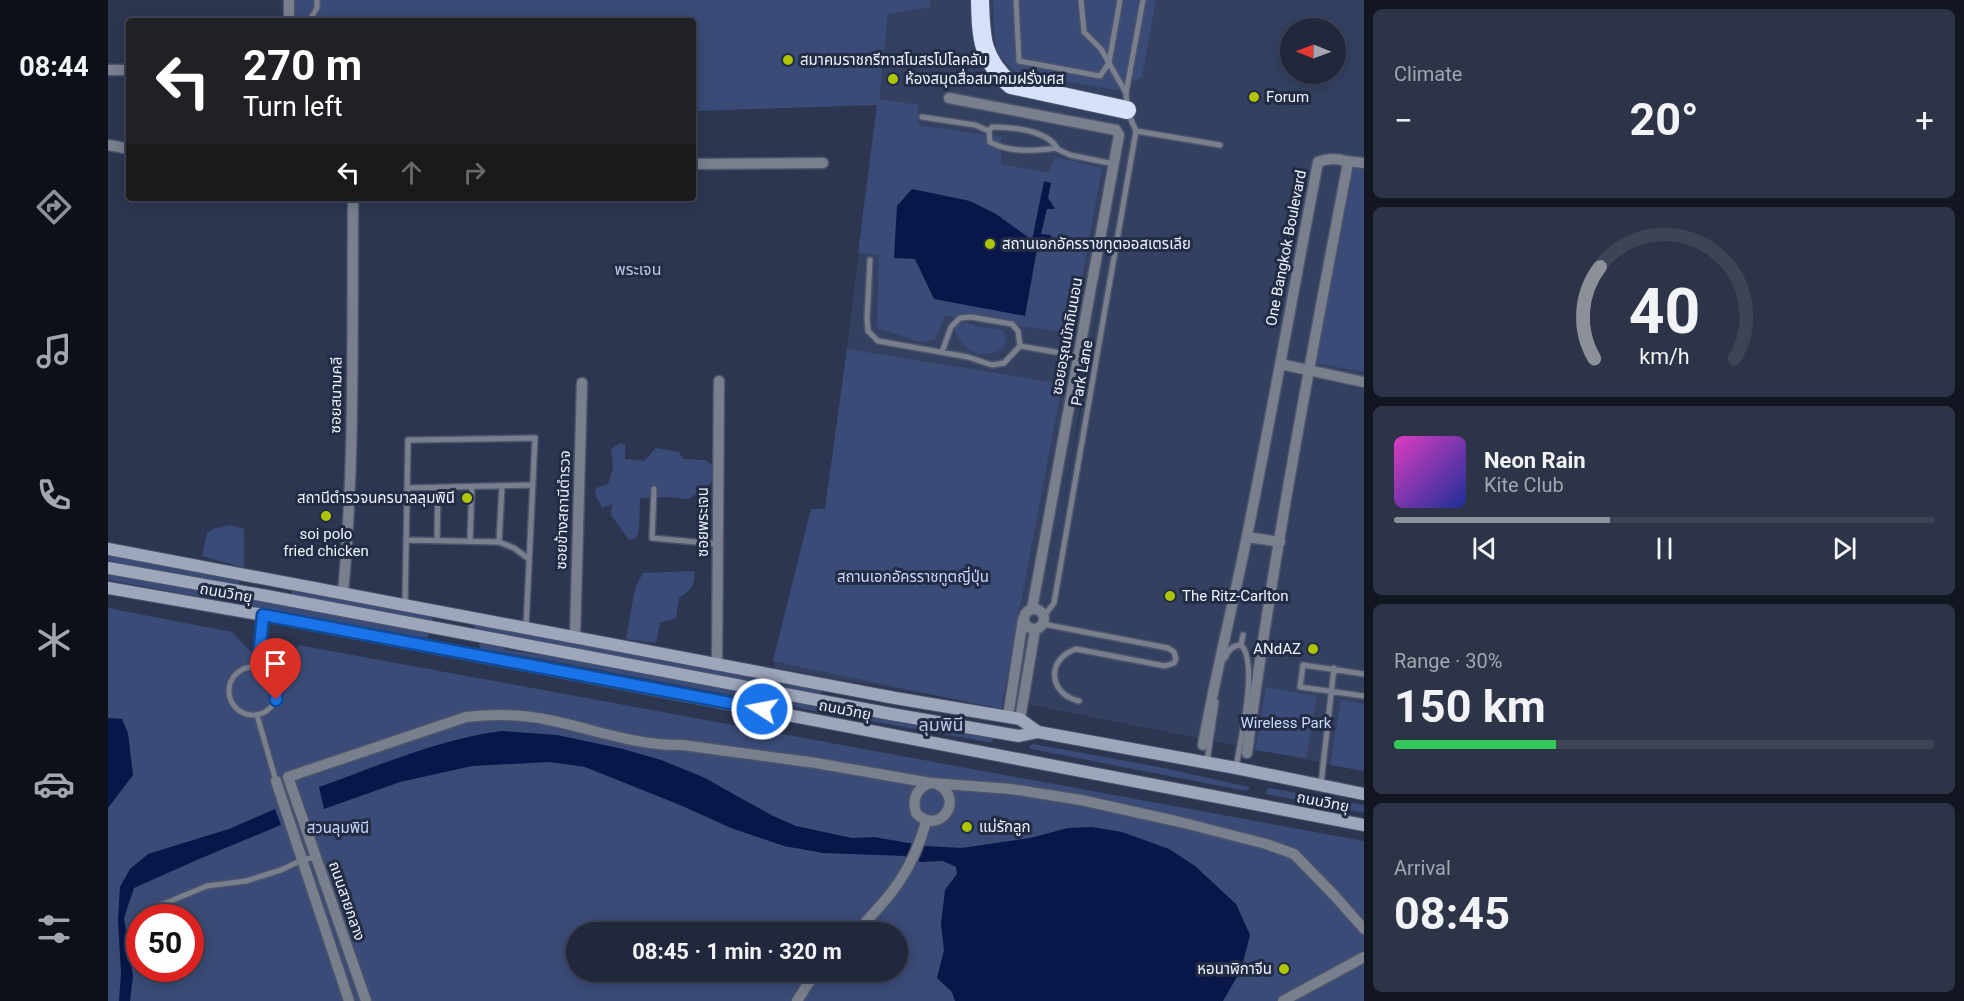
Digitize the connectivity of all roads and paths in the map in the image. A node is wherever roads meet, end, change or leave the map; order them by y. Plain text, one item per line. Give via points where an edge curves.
1 (290, 0) edge
2 (317, 0) edge
3 (980, 0) edge
4 (1016, 0) edge
5 (1081, 0) edge
6 (1120, 0) edge
7 (1143, 0) edge
8 (289, 18) edge
9 (311, 18) edge
10 (1109, 63) junction
11 (108, 70) edge
12 (126, 70) edge
13 (949, 98) dead end
14 (1127, 101) junction
15 (922, 117) dead end
16 (1136, 130) junction
17 (989, 131) junction
18 (108, 145) edge
19 (1220, 145) dead end
20 (126, 148) edge
21 (1055, 148) junction
22 (1346, 161) junction
23 (823, 163) dead end
24 (696, 164) edge
25 (1114, 164) junction
26 (1364, 164) edge
27 (353, 201) edge
28 (870, 260) dead end
29 (1020, 346) junction
30 (942, 352) junction
31 (1078, 356) junction
32 (1280, 364) junction
33 (1309, 370) junction
34 (719, 381) dead end
35 (1364, 382) edge
36 (582, 383) dead end
37 (533, 485) junction
38 (502, 486) junction
39 (472, 487) junction
40 (407, 488) junction
41 (438, 488) junction
42 (654, 489) dead end
43 (1247, 537) junction
44 (406, 540) junction
45 (436, 540) junction
46 (470, 540) junction
47 (500, 542) junction
48 (1280, 542) junction
49 (718, 544) junction
50 (108, 549) edge
51 (529, 559) junction
52 (108, 568) edge
53 (269, 579) junction
54 (108, 588) edge
55 (343, 593) junction
56 (267, 596) junction
57 (405, 605) junction
58 (1032, 609) junction
59 (452, 614) junction
60 (263, 615) junction
61 (1023, 619) junction
62 (1041, 623) junction
63 (526, 627) junction
64 (449, 631) junction
65 (1243, 636) dead end
66 (575, 637) junction
67 (1241, 645) junction
68 (445, 649) junction
69 (717, 664) junction
70 (258, 667) junction
71 (1334, 669) junction
72 (1364, 674) edge
73 (865, 692) junction
74 (1331, 692) junction
75 (1364, 696) edge
76 (1079, 701) dead end
77 (862, 708) junction
78 (257, 715) junction
79 (1014, 718) junction
80 (858, 727) junction
81 (1038, 732) junction
82 (1005, 733) junction
83 (1203, 745) dead end
84 (1247, 753) dead end
85 (1002, 754) junction
86 (1206, 763) junction
87 (1236, 768) junction
88 (276, 781) joint
89 (934, 783) junction
90 (1321, 785) junction
91 (1364, 794) edge
92 (926, 822) junction
93 (1364, 825) edge
94 (316, 857) junction
95 (302, 860) junction
96 (162, 904) edge
97 (866, 922) edge
98 (339, 924) junction
99 (325, 929) junction
100 (1364, 929) edge
101 (1364, 957) edge
102 (809, 982) edge
103 (349, 1001) edge
104 (366, 1001) edge
105 (797, 1001) edge
106 (1283, 1001) edge

1 - 8 street
2 - 9 lane
3 - 14 highway via 987,58 1011,85
4 - 10 lane via 1019,61 1101,76
5 - 10 lane via 1084,32
6 - 10 lane
7 - 14 lane
10 - 14 lane
11 - 12 street
13 - 25 street, ซอยอรุณมักกินนอน via 1116,130 1119,135
14 - 16 lane
15 - 17 lane
16 - 19 lane
16 - 62 lane, Park Lane via 1054,603
17 - 21 lane via 990,142 999,147
17 - 21 lane via 992,127 1004,127 1041,135 1053,141
18 - 20 street
21 - 25 lane
22 - 26 street
22 - 32 street, One Bangkok Boulevard via 1337,158 1318,162
22 - 33 street
23 - 24 street
25 - 31 street, ซอยอรุณมักกินนอน
27 - 55 street, ซอยสนามคลี via 352,386
28 - 30 lane via 868,331 878,340
29 - 30 lane via 1004,363 992,365
29 - 30 lane via 1018,331 1012,324 971,317 960,318 951,327
29 - 31 lane
31 - 58 street, ซอยอรุณมักกินนอน
32 - 33 street
32 - 43 street, One Bangkok Boulevard
33 - 35 street
33 - 48 street
34 - 49 street, ซอยพระเจน
36 - 66 street, ซอยข้างสถานีตำรวจ
37 - 38 lane
37 - 40 lane via 535,438 408,440
37 - 51 lane
38 - 39 lane
38 - 47 lane
39 - 41 lane
39 - 46 lane
40 - 41 lane
40 - 44 lane
41 - 45 lane
42 - 49 lane via 652,538
43 - 48 street
43 - 83 street, One Bangkok Boulevard via 1213,682
44 - 45 lane
44 - 57 lane
45 - 46 lane
46 - 47 lane
47 - 51 lane
48 - 84 street
49 - 69 street, ซอยพระเจน
50 - 53 main road, ถนนวิทยุ
51 - 63 lane
52 - 56 main road, ถนนวิทยุ
53 - 55 main road, ถนนวิทยุ
53 - 56 main road
54 - 60 main road, ถนนวิทยุ
55 - 57 main road, ถนนวิทยุ
56 - 64 main road, ถนนวิทยุ
57 - 59 main road, ถนนวิทยุ
58 - 61 street
58 - 62 street via 1039,610
59 - 63 main road, ถนนวิทยุ
59 - 64 main road
60 - 68 main road, ถนนวิทยุ
60 - 70 lane
61 - 62 street via 1028,628
61 - 79 street
62 - 76 lane via 1174,652 1174,663 1165,666 1076,649 1068,651 1057,663 1055,680 1063,695
62 - 79 street
63 - 66 main road, ถนนวิทยุ
64 - 68 main road
64 - 77 main road, ถนนวิทยุ
65 - 67 lane
66 - 69 main road, ถนนวิทยุ
67 - 86 lane via 1232,648 1224,660
67 - 87 lane via 1250,667
68 - 80 main road, ถนนวิทยุ
69 - 73 main road, ถนนวิทยุ
70 - 78 lane via 272,676 278,692 272,707
70 - 78 lane via 242,669 229,687 237,710
71 - 72 lane
71 - 74 lane
71 - 74 lane via 1303,665 1300,687
73 - 77 main road
73 - 79 main road, ถนนวิทยุ
74 - 75 lane
74 - 90 lane
77 - 80 main road
77 - 82 main road, ถนนวิทยุ
78 - 88 lane
79 - 81 main road, ถนนวิทยุ
79 - 82 main road
80 - 85 main road, ถนนวิทยุ
81 - 82 main road, ถนนวิทยุ via 1019,736
81 - 86 main road, ถนนวิทยุ
82 - 85 main road
85 - 93 main road, ถนนวิทยุ
86 - 87 main road, ถนนวิทยุ
87 - 90 main road, ถนนวิทยุ
88 - 95 street, ถนนสายกลาง
89 - 92 street via 920,789 915,801 916,813
89 - 92 street via 948,791 949,807 943,817
89 - 94 street, ถนนสายกลาง via 816,763 660,746 548,720 496,714 466,717 288,777
89 - 100 street via 1081,800 1284,850 1309,868
90 - 91 main road, ถนนวิทยุ
92 - 97 street via 920,845 891,896
94 - 95 lane
94 - 98 street, ถนนสายกลาง
95 - 96 lane via 246,881 207,886
95 - 99 street, ถนนสายกลาง
98 - 99 street
98 - 104 street, ถนนสายกลาง
99 - 103 street, ถนนสายกลาง
101 - 106 street
102 - 105 street

